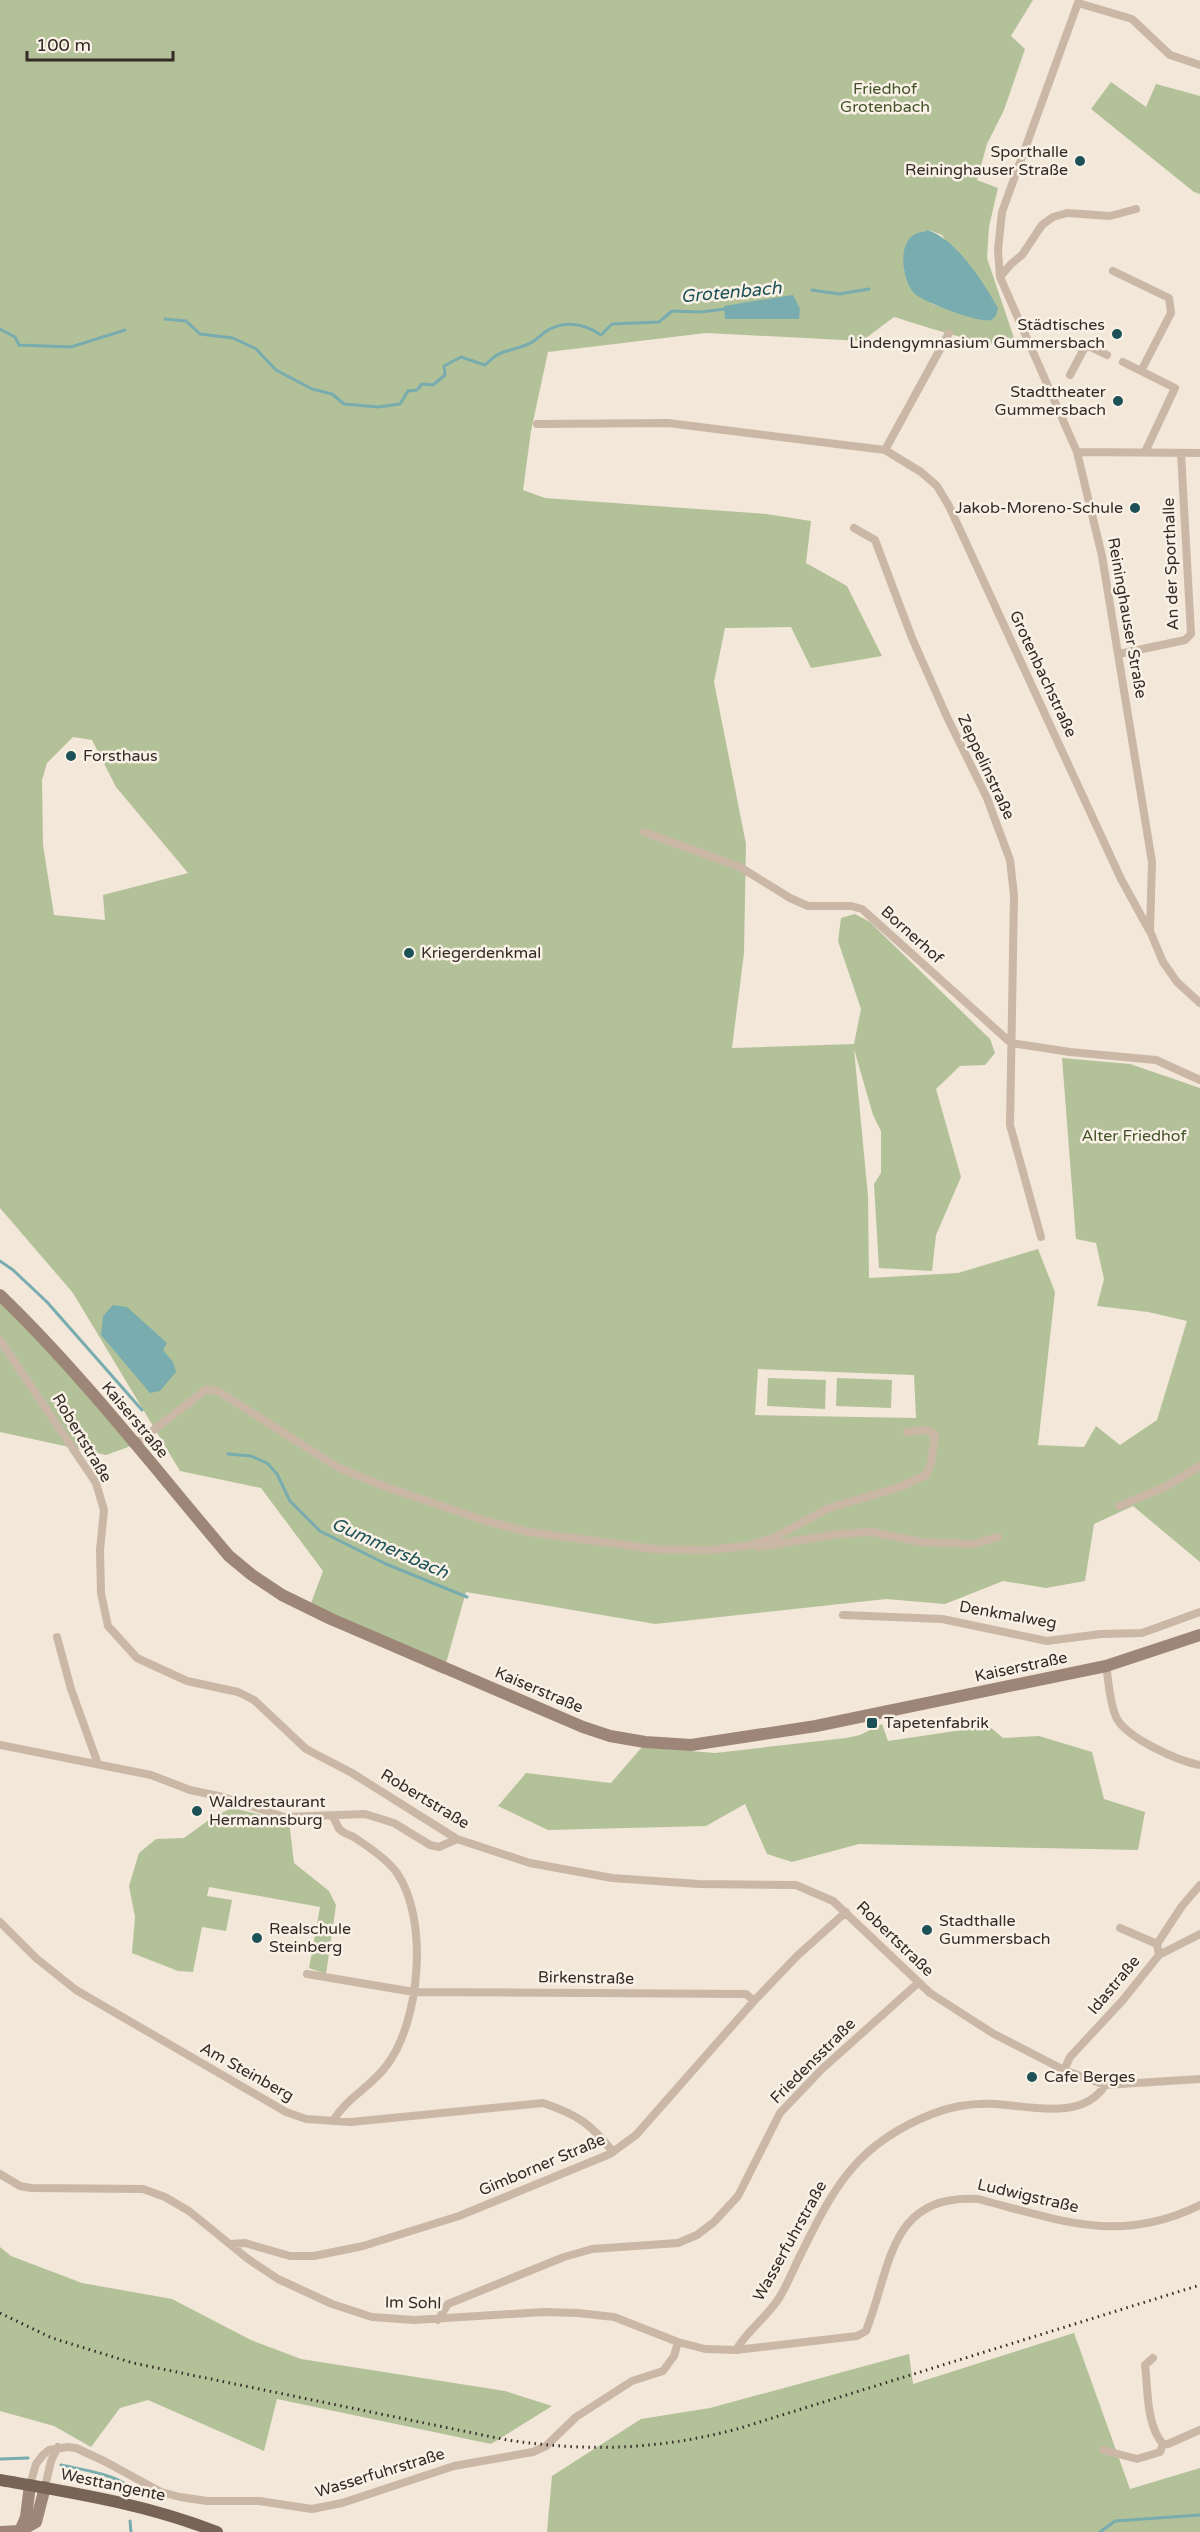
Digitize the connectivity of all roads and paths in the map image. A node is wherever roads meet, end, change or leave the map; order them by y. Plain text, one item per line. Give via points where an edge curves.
1 (1079, 1) edge
2 (1200, 65) edge
3 (1136, 209) dead end
4 (1113, 271) dead end
5 (1000, 277) junction
6 (949, 333) dead end
7 (1107, 354) dead end
8 (1123, 362) dead end
9 (1141, 371) junction
10 (1070, 375) dead end
11 (537, 424) dead end
12 (885, 450) junction
13 (1077, 452) junction
14 (1146, 452) junction
15 (1181, 453) junction
16 (1200, 453) edge
17 (854, 528) dead end
18 (1119, 654) junction
19 (644, 832) dead end
20 (1150, 931) junction
21 (1200, 1003) edge
22 (1011, 1043) junction
23 (1200, 1080) edge
24 (1041, 1237) dead end
25 (0, 1295) edge
26 (0, 1340) edge
27 (907, 1432) dead end
28 (134, 1445) junction
29 (1200, 1466) edge
30 (1119, 1506) dead end
31 (998, 1537) dead end
32 (747, 1546) junction
33 (1200, 1612) edge
34 (843, 1615) dead end
35 (1200, 1635) edge
36 (57, 1637) dead end
37 (1106, 1666) junction
38 (0, 1745) edge
39 (98, 1764) junction
40 (1200, 1765) edge
41 (333, 1817) junction
42 (457, 1839) junction
43 (1200, 1885) edge
44 (846, 1912) junction
45 (0, 1922) edge
46 (1120, 1928) dead end
47 (1200, 1934) edge
48 (1157, 1944) junction
49 (1159, 1955) junction
50 (307, 1974) dead end
51 (918, 1983) junction
52 (414, 1992) junction
53 (754, 2001) junction
54 (1064, 2070) junction
55 (1200, 2079) edge
56 (1105, 2085) junction
57 (333, 2121) junction
58 (613, 2152) junction
59 (0, 2174) edge
60 (1200, 2205) edge
61 (231, 2244) junction
62 (438, 2320) junction
63 (857, 2336) joint
64 (678, 2342) junction
65 (736, 2350) junction
66 (1153, 2358) dead end
67 (1200, 2430) edge
68 (1163, 2444) junction
69 (58, 2447) junction
70 (1103, 2450) dead end
71 (0, 2480) edge
72 (30, 2485) junction
73 (45, 2487) junction
74 (31, 2527) edge
75 (0, 2532) edge
76 (217, 2532) edge

1 - 2 street via 1132,19 1170,56
1 - 5 street, Reininghauser Straße via 1002,212
3 - 5 street via 1110,216 1067,213 1053,217
4 - 9 street via 1169,298 1171,313
5 - 13 street, Reininghauser Straße
6 - 12 street
7 - 10 street via 1086,345
8 - 9 street
9 - 14 street via 1175,388
11 - 12 street, Grotenbachstraße via 668,423
12 - 20 street, Grotenbachstraße via 921,472 937,486 949,506 1121,879
13 - 14 street
13 - 18 street, Reininghauser Straße via 1102,556
14 - 15 street
15 - 16 street
15 - 18 street, An der Sporthalle via 1191,634 1185,640
17 - 22 street, Zeppelinstraße via 875,540 912,638 987,798 1010,860 1014,895
18 - 20 street, Reininghauser Straße via 1152,862
19 - 22 street, Bornerhof via 740,867 808,906 862,909
20 - 21 street, Reininghauser Straße via 1162,962
22 - 23 street via 1156,1060
22 - 24 street via 1010,1125
25 - 28 street, Kaiserstraße
26 - 42 street, Robertstraße via 96,1483 104,1510 101,1593 108,1626 137,1658 187,1682 238,1692 254,1700 306,1749
27 - 32 street via 927,1431 935,1435 926,1475 829,1508 773,1538
28 - 32 street via 207,1389 218,1391 339,1468 486,1521 529,1532 654,1549
28 - 37 street, Kaiserstraße via 229,1556 282,1595 610,1737 691,1745 727,1741
29 - 30 street via 1165,1487
31 - 32 street via 973,1544 921,1542 872,1532
33 - 34 street, Denkmalweg via 1142,1633 1047,1641 942,1619
35 - 37 street, Kaiserstraße
36 - 39 street
37 - 40 street via 1117,1719 1162,1753
38 - 39 street
39 - 41 street via 151,1775 285,1817
41 - 42 street via 365,1814 382,1818 439,1847
41 - 52 street via 340,1830 375,1852 396,1872 410,1898 416,1928
42 - 44 street, Robertstraße via 530,1863 612,1878 796,1885 833,1901
43 - 48 street
44 - 51 street, Robertstraße
44 - 53 street, Gimborner Straße
45 - 57 street, Am Steinberg via 76,1990 286,2112 306,2119
46 - 48 street
47 - 49 street, Idastraße
48 - 49 street
49 - 54 street, Idastraße via 1070,2057
50 - 52 street, Birkenstraße
51 - 54 street, Robertstraße via 994,2034
51 - 62 street, Friedensstraße via 822,2069 780,2113 738,2196 697,2235 678,2243 592,2249 564,2257 448,2304
52 - 53 street, Birkenstraße via 746,1994
52 - 57 street via 401,2039 387,2064 370,2084 341,2106
53 - 58 street, Gimborner Straße via 636,2135
54 - 56 street, Robertstraße
55 - 56 street
56 - 65 street, Wasserfuhrstraße via 1099,2094 1074,2106 957,2106 886,2136 836,2186 779,2297
57 - 58 street, Am Steinberg via 406,2118 543,2103 573,2114
58 - 61 street, Gimborner Straße via 459,2216 363,2246 314,2256 290,2256 245,2243
59 - 61 street, Im Sohl via 31,2188 143,2189 189,2211
60 - 63 street, Ludwigstraße via 1166,2220 1102,2226 978,2199 938,2202 919,2212 902,2229 891,2250 866,2331
61 - 62 street, Im Sohl via 278,2279 332,2304 372,2317
62 - 64 street, Im Sohl via 578,2313 614,2317
63 - 65 street, Im Sohl
64 - 65 street, Im Sohl via 705,2349
64 - 69 street, Wasserfuhrstraße via 663,2371 632,2381 576,2417 546,2446 534,2452 454,2466 312,2510 259,2501 180,2497 149,2487 76,2448
66 - 68 street via 1145,2365 1151,2416
67 - 68 street
68 - 70 street via 1160,2452 1137,2459
69 - 72 street via 49,2450 36,2464
69 - 73 street
71 - 72 main road, Westtangente
72 - 73 main road, Westtangente
72 - 74 street via 26,2517
73 - 74 street
73 - 76 main road, Westtangente via 153,2509
74 - 75 street

